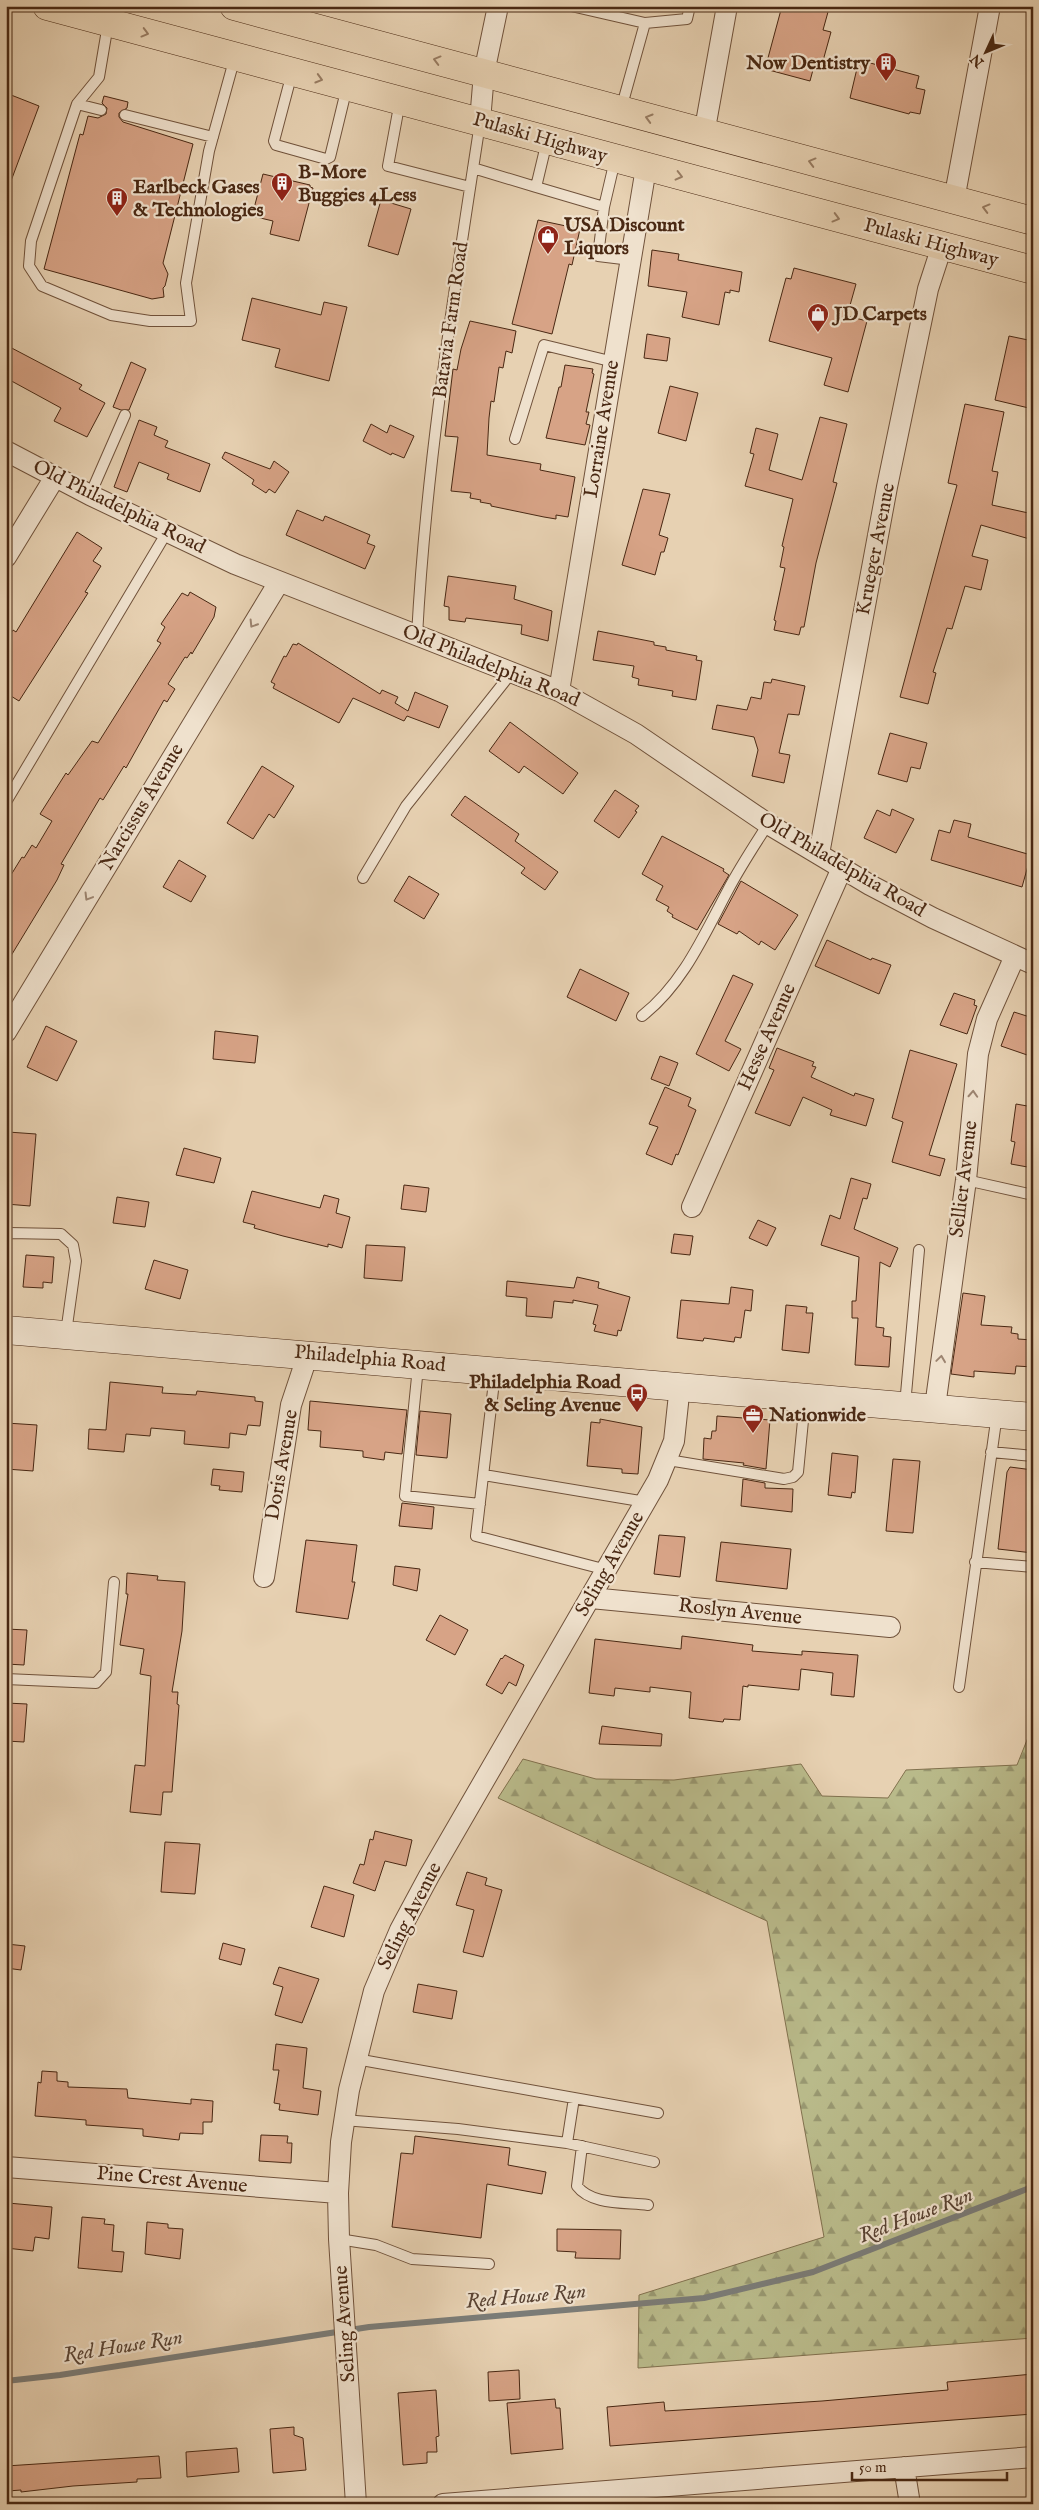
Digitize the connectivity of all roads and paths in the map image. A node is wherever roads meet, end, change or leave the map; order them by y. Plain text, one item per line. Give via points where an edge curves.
1 (47, 6) edge
2 (234, 6) edge
3 (498, 6) edge
4 (571, 6) edge
5 (690, 6) edge
6 (728, 6) edge
7 (990, 6) edge
8 (108, 23) junction
9 (645, 23) junction
10 (235, 56) junction
11 (293, 71) junction
12 (484, 73) junction
13 (347, 86) junction
14 (400, 100) junction
15 (77, 104) junction
16 (101, 110) dead end
17 (621, 110) junction
18 (125, 115) dead end
19 (480, 121) junction
20 (704, 134) junction
21 (213, 138) junction
22 (547, 140) junction
23 (615, 159) junction
24 (473, 168) junction
25 (646, 168) junction
26 (470, 187) junction
27 (536, 188) junction
28 (954, 200) junction
29 (604, 206) junction
30 (1033, 221) edge
31 (942, 246) junction
32 (631, 260) junction
33 (1033, 270) edge
34 (614, 362) junction
35 (125, 415) dead end
36 (516, 439) dead end
37 (6, 451) edge
38 (55, 477) junction
39 (90, 495) junction
40 (167, 532) junction
41 (6, 557) edge
42 (279, 582) junction
43 (417, 636) junction
44 (513, 671) junction
45 (559, 691) junction
46 (6, 802) edge
47 (768, 824) junction
48 (819, 854) junction
49 (842, 868) junction
50 (363, 878) dead end
51 (1024, 960) edge
52 (642, 1016) dead end
53 (6, 1032) edge
54 (966, 1180) junction
55 (1033, 1195) edge
56 (692, 1207) dead end
57 (6, 1236) edge
58 (920, 1250) dead end
59 (6, 1330) edge
60 (66, 1335) junction
61 (308, 1354) junction
62 (419, 1363) junction
63 (496, 1370) junction
64 (680, 1385) junction
65 (805, 1396) junction
66 (905, 1405) junction
67 (935, 1408) junction
68 (997, 1413) junction
69 (1033, 1417) edge
70 (991, 1452) junction
71 (1033, 1456) edge
72 (668, 1460) junction
73 (484, 1475) junction
74 (646, 1502) junction
75 (480, 1504) junction
76 (975, 1562) junction
77 (1033, 1567) edge
78 (607, 1570) junction
79 (264, 1577) dead end
80 (114, 1582) dead end
81 (591, 1598) junction
82 (890, 1627) dead end
83 (6, 1679) edge
84 (959, 1687) dead end
85 (356, 2058) junction
86 (574, 2098) junction
87 (658, 2113) dead end
88 (343, 2120) junction
89 (567, 2143) junction
90 (582, 2146) junction
91 (654, 2162) dead end
92 (6, 2166) edge
93 (338, 2193) junction
94 (648, 2205) dead end
95 (339, 2239) junction
96 (489, 2264) dead end
97 (1033, 2456) edge
98 (904, 2467) junction
99 (640, 2496) edge
100 (356, 2504) edge
101 (443, 2504) edge
102 (910, 2504) edge

1 - 8 highway, Pulaski Highway
12 -> 2 highway via 297,19
3 - 12 street, Batavia Farm Road
4 - 9 lane
5 - 9 lane via 687,19
6 - 20 street
7 - 28 street
8 -> 10 highway, Pulaski Highway
8 - 15 lane via 99,78
9 - 17 lane
10 - 11 highway, Pulaski Highway
10 - 21 lane
11 -> 13 highway, Pulaski Highway
11 - 13 lane via 274,141 276,145 326,159 330,157
12 - 17 highway
12 - 19 street, Batavia Farm Road
13 - 14 highway, Pulaski Highway
14 - 19 highway, Pulaski Highway
14 - 26 lane via 388,166
15 - 16 lane
15 - 21 lane via 31,240 28,266 42,286 111,314 150,321 191,321 186,283
20 -> 17 highway
18 - 21 lane
19 - 22 highway, Pulaski Highway
19 - 24 lane, Batavia Farm Road
28 -> 20 highway
22 - 23 highway, Pulaski Highway
22 - 27 lane
23 - 25 highway, Pulaski Highway
23 - 29 lane
24 - 26 lane, Batavia Farm Road
24 - 27 lane
25 -> 31 highway, Pulaski Highway
25 - 32 street, Lorraine Avenue
26 - 43 lane, Batavia Farm Road via 435,441
27 - 29 lane
30 -> 28 highway
29 - 32 lane via 598,256
31 - 33 highway, Pulaski Highway
31 - 48 street, Krueger Avenue via 928,289 887,487
32 - 34 street, Lorraine Avenue
34 - 36 lane via 544,345
34 - 45 street, Lorraine Avenue
35 - 39 lane
37 - 38 street, Old Philadelphia Road
38 - 39 street, Old Philadelphia Road
38 - 41 street
39 - 40 street, Old Philadelphia Road
40 - 42 street, Old Philadelphia Road
40 - 46 lane
42 - 43 street, Old Philadelphia Road
42 -> 53 street, Narcissus Avenue
43 - 44 street, Old Philadelphia Road
44 - 45 street, Old Philadelphia Road
44 - 50 lane via 406,806
45 - 47 street, Old Philadelphia Road via 669,755
47 - 48 street, Old Philadelphia Road
47 - 52 lane via 734,878 686,968 669,991
48 - 49 street, Old Philadelphia Road
49 - 51 street, Old Philadelphia Road via 926,914
49 - 56 street, Hesse Avenue
54 -> 51 street, Sellier Avenue via 979,1045 987,1019
54 - 55 lane
67 -> 54 street, Sellier Avenue
57 - 60 lane via 9,1233 62,1234 73,1245 76,1261
58 - 66 lane
59 - 60 main road, Philadelphia Road
60 - 61 main road, Philadelphia Road
61 - 62 main road, Philadelphia Road
61 - 79 street, Doris Avenue via 292,1406
62 - 63 main road, Philadelphia Road
62 - 75 lane via 405,1496
63 - 64 main road, Philadelphia Road
63 - 73 lane
64 - 65 main road, Philadelphia Road
64 - 72 street, Seling Avenue via 676,1430
65 - 66 main road, Philadelphia Road
65 - 72 lane via 798,1472 793,1477 784,1479
66 - 67 main road, Philadelphia Road
67 - 68 main road, Philadelphia Road
68 - 69 main road, Philadelphia Road
68 - 70 lane
70 - 71 lane
70 - 76 lane
72 - 74 street, Seling Avenue
73 - 74 lane
73 - 75 lane
74 - 78 street, Seling Avenue
75 - 78 lane via 476,1536
76 - 77 lane
76 - 84 lane
78 - 81 street, Seling Avenue
80 - 83 lane via 106,1672 96,1683
81 - 82 street, Roslyn Avenue
81 - 85 street, Seling Avenue via 400,1930 374,1991
85 - 86 lane
85 - 88 street, Seling Avenue
86 - 87 lane
86 - 89 lane
88 - 89 lane via 458,2129
88 - 93 street, Seling Avenue
89 - 90 lane
90 - 91 lane
90 - 94 lane via 576,2186 582,2194
92 - 93 street, Pine Crest Avenue
93 - 95 street, Seling Avenue
95 - 96 lane via 376,2245 412,2259
95 - 100 street, Seling Avenue
97 - 98 street
98 - 99 street
98 - 102 street
99 - 101 street

